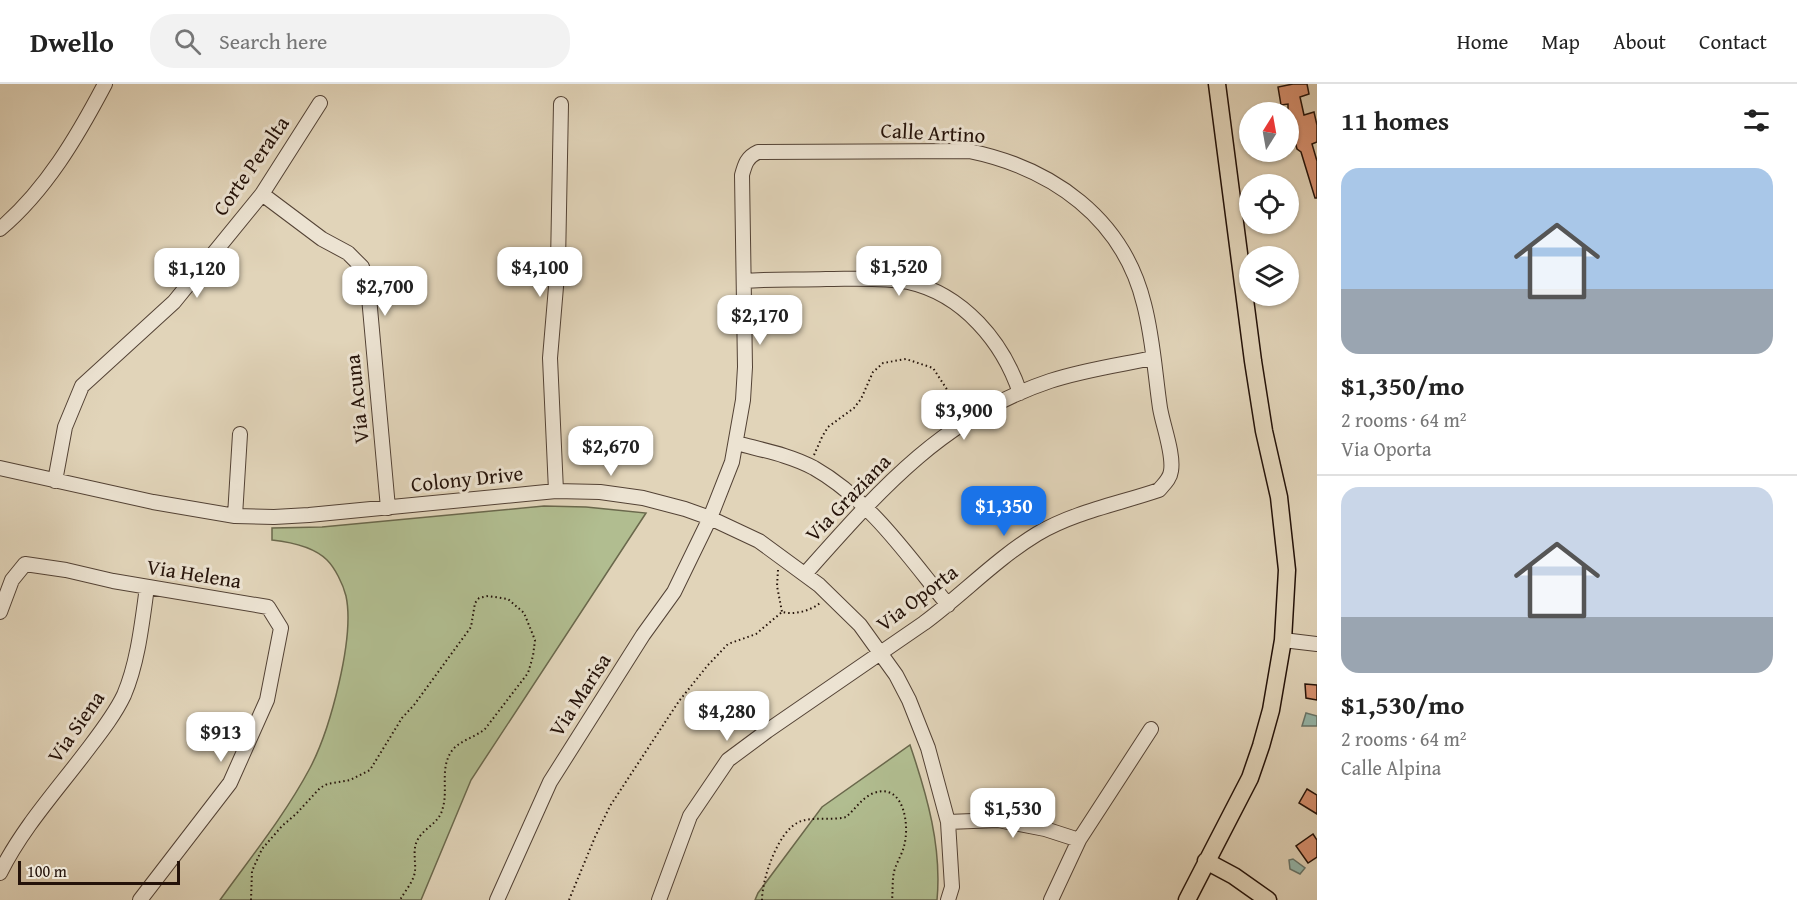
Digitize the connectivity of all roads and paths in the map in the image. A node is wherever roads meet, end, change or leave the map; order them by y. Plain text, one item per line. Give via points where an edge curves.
1 (105, 84) edge
2 (1217, 84) edge
3 (320, 103) dead end
4 (561, 104) dead end
5 (758, 152) joint
6 (262, 194) junction
7 (0, 228) edge
8 (744, 280) junction
9 (1153, 358) junction
10 (1020, 393) junction
11 (967, 420) junction
12 (240, 434) dead end
13 (736, 443) junction
14 (810, 466) junction
15 (0, 468) edge
16 (1168, 480) joint
17 (55, 481) junction
18 (556, 491) junction
19 (865, 507) junction
20 (388, 508) junction
21 (235, 516) junction
22 (710, 518) junction
23 (782, 557) junction
24 (805, 574) junction
25 (147, 587) junction
26 (830, 595) junction
27 (948, 605) junction
28 (0, 612) edge
29 (782, 612) junction
30 (1283, 640) junction
31 (1317, 644) edge
32 (879, 652) junction
33 (1151, 729) dead end
34 (948, 822) junction
35 (1080, 840) junction
36 (1206, 861) junction
37 (0, 873) edge
38 (140, 900) edge
39 (251, 900) edge
40 (400, 900) edge
41 (497, 900) edge
42 (569, 900) edge
43 (659, 900) edge
44 (762, 900) edge
45 (892, 900) edge
46 (948, 900) edge
47 (1051, 900) edge
48 (1187, 900) edge
49 (1268, 900) edge

1 - 7 street via 76,138 22,210
2 - 30 main road via 1253,361 1284,535 1287,570
3 - 6 street, Corte Peralta
4 - 18 street via 558,263 550,358
5 - 8 street, Via Marisa via 745,163 742,176
5 - 9 street, Calle Artino via 969,151 1023,166 1048,178 1092,212 1115,240 1133,272 1144,304
6 - 17 street, Corte Peralta via 174,302 82,386 65,427
6 - 20 street, Via Acuna via 322,239 348,253 362,267 368,286
8 - 10 street via 879,279 932,289 975,319 994,340
8 - 13 street, Via Marisa via 745,367
9 - 10 street, Via Graziana via 1050,381
9 - 16 street, Calle Artino via 1172,470
10 - 11 street, Via Graziana
11 - 14 path via 933,368 906,359 883,363 873,372 854,408 828,427
11 - 19 street, Via Graziana via 930,446
12 - 21 street
13 - 14 street
13 - 22 street, Via Marisa
14 - 19 street
15 - 17 street, Colony Drive
16 - 27 street, Via Oporta via 1159,490 1068,519 1038,534 1008,553
17 - 21 street, Colony Drive
18 - 20 street, Colony Drive
18 - 22 street, Colony Drive via 643,498
19 - 24 street, Via Graziana
19 - 27 street
20 - 21 street, Colony Drive via 274,517
22 - 23 street, Colony Drive via 759,541
22 - 41 street, Via Marisa via 674,592 550,782
23 - 24 street, Colony Drive
23 - 29 path via 777,586
24 - 26 street, Colony Drive
25 - 28 street, Via Helena via 25,564 12,580
25 - 37 street, Via Siena via 140,636 123,696 99,734 32,820
25 - 38 street, Via Helena via 267,607 281,628 267,700 230,783
26 - 29 path via 815,607 790,614
26 - 32 street, Colony Drive
27 - 32 street, Via Oporta
29 - 42 path via 756,634 728,644 679,701 610,806
30 - 31 street
30 - 36 main road via 1271,710 1250,778
32 - 34 street, Colony Drive via 896,675 918,720
32 - 43 street, Via Oporta via 728,760 690,816
33 - 35 street
34 - 35 street via 998,820
34 - 46 street, Colony Drive via 952,887
35 - 47 street
36 - 48 main road
36 - 49 main road
39 - 40 path via 251,878 262,849 325,785 350,780 370,770 402,718 471,627 479,598 508,599 524,613 533,634 531,665 485,729 449,754 442,811 418,838 414,874
44 - 45 path via 764,878 787,832 799,822 846,818 866,797 879,791 899,800 906,825

